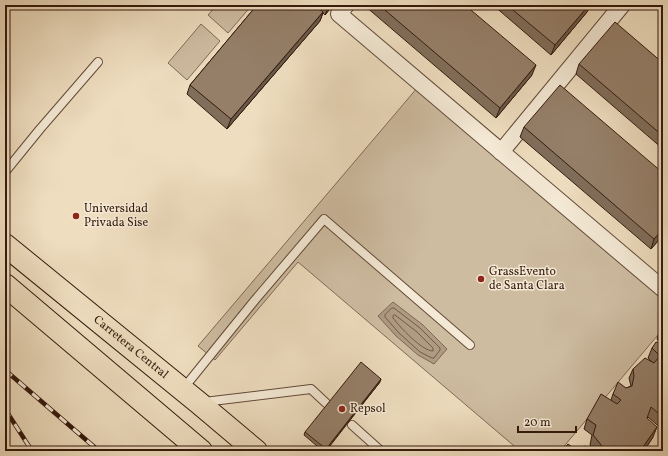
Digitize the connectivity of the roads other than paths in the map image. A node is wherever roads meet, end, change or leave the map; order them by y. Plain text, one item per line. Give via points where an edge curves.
1 (346, 5) edge
2 (619, 6) edge
3 (98, 62) dead end
4 (501, 152) junction
5 (5, 172) edge
6 (5, 245) edge
7 (5, 285) edge
8 (663, 289) edge
9 (470, 346) dead end
10 (191, 396) junction
11 (326, 403) edge
12 (352, 425) dead end
13 (201, 451) edge
14 (256, 451) edge
15 (381, 451) edge

1 - 4 street via 339,14
2 - 4 street
3 - 5 lane
4 - 8 street
6 - 10 main road, Carretera Central
7 - 13 main road
9 - 10 lane via 324,219 256,300
10 - 11 lane via 311,390
10 - 14 main road, Carretera Central
12 - 15 lane

